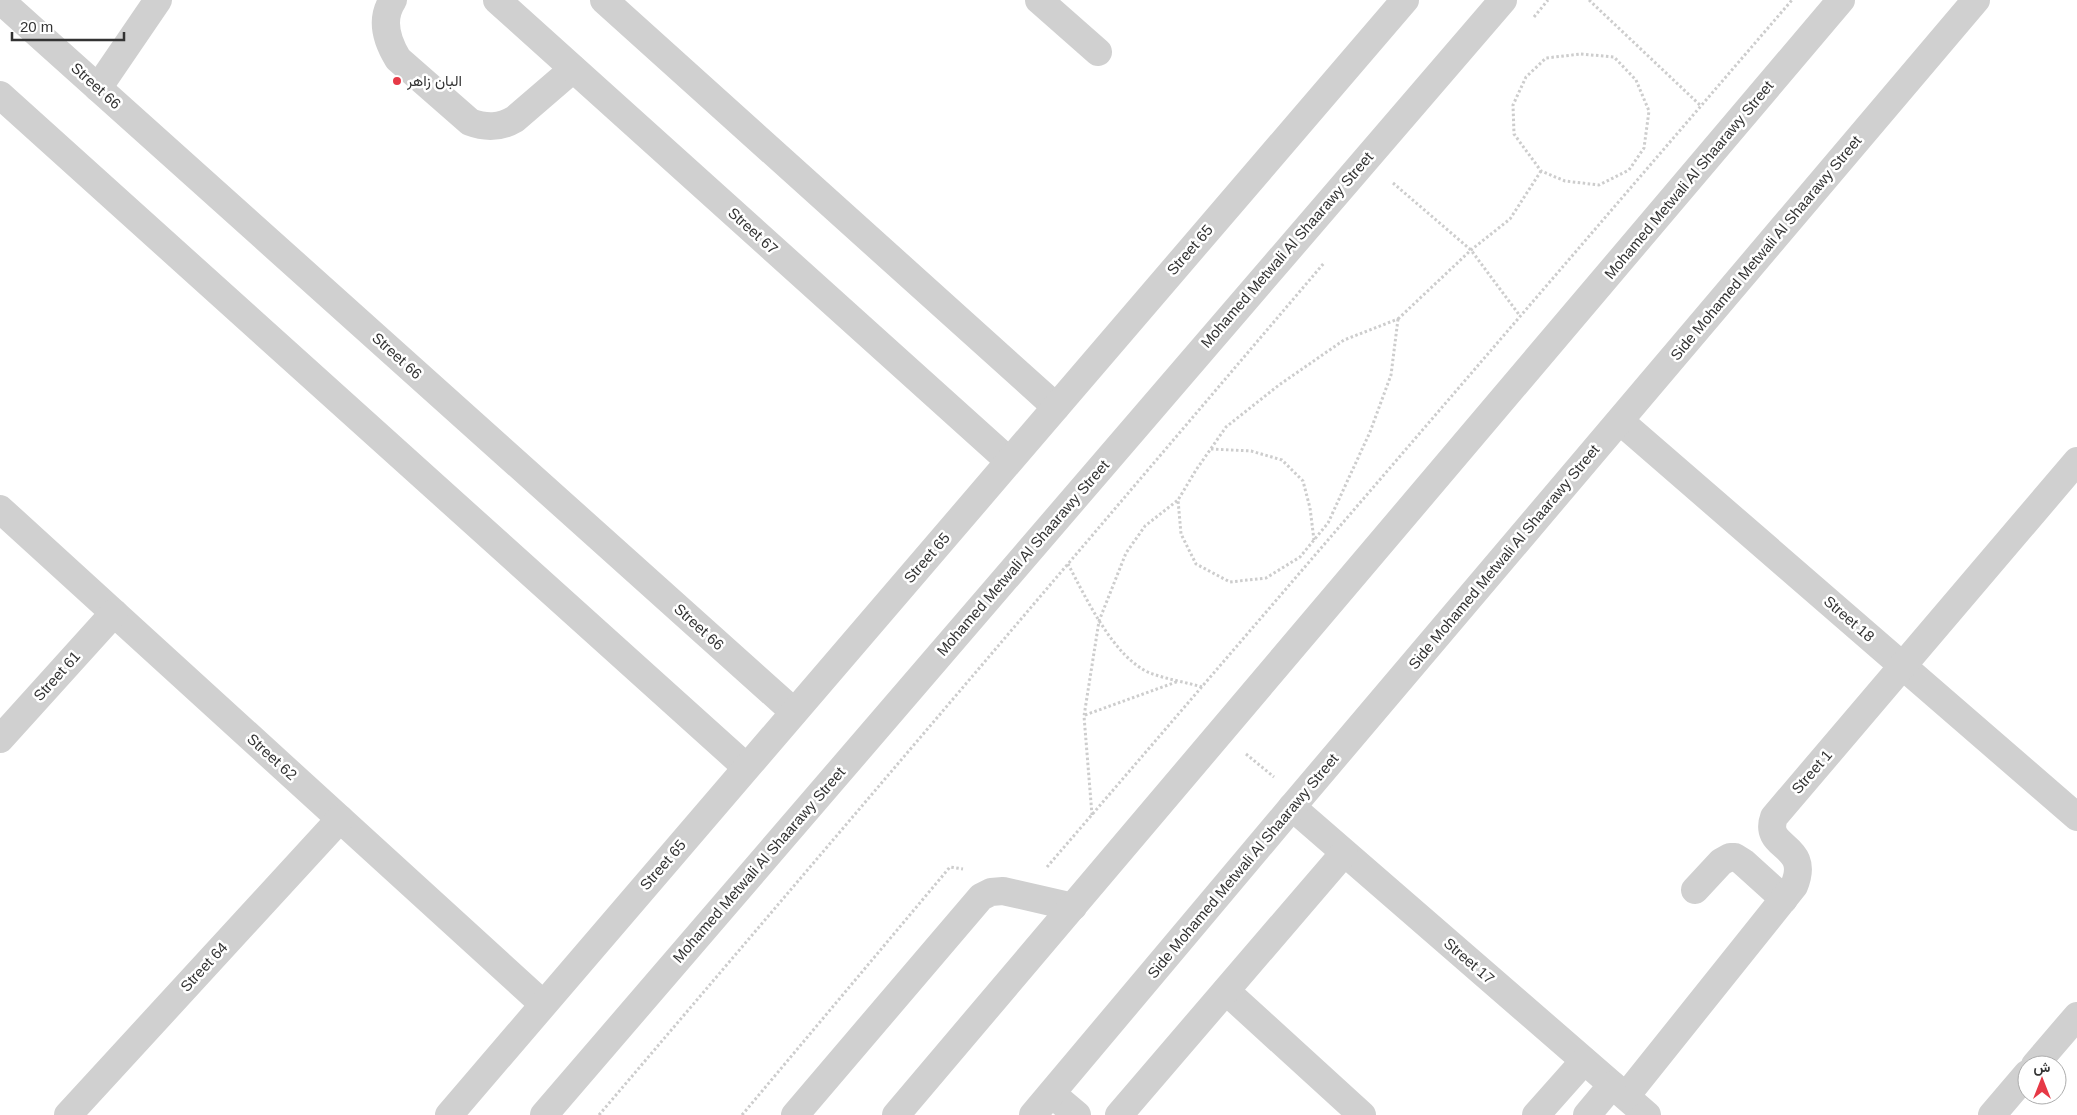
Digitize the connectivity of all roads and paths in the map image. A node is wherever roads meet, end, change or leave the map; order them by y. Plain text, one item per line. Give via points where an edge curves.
1 (0, 0) edge
2 (158, 0) edge
3 (393, 0) edge
4 (497, 0) edge
5 (604, 0) edge
6 (1038, 0) edge
7 (1405, 0) edge
8 (1503, 0) edge
9 (1548, 0) edge
10 (1589, 0) edge
11 (1792, 0) edge
12 (1841, 0) edge
13 (1976, 0) edge
14 (1530, 22) dead end
15 (1098, 52) dead end
16 (573, 68) junction
17 (98, 88) junction
18 (1701, 106) junction
19 (4, 107) edge
20 (1730, 130) junction
21 (1541, 171) junction
22 (1399, 176) dead end
23 (1393, 183) junction
24 (1386, 190) dead end
25 (1471, 250) junction
26 (1328, 259) dead end
27 (1520, 316) junction
28 (1398, 319) junction
29 (1056, 407) junction
30 (1620, 421) junction
31 (1210, 449) junction
32 (1009, 461) junction
33 (2077, 461) edge
34 (1178, 500) junction
35 (0, 509) edge
36 (1314, 540) junction
37 (1068, 564) junction
38 (114, 613) junction
39 (1099, 621) junction
40 (1903, 666) junction
41 (1180, 681) junction
42 (1202, 687) junction
43 (794, 712) junction
44 (1084, 716) junction
45 (1220, 732) junction
46 (0, 739) edge
47 (746, 768) junction
48 (1296, 802) junction
49 (1092, 815) junction
50 (2077, 817) edge
51 (340, 819) junction
52 (1344, 853) junction
53 (969, 870) dead end
54 (1041, 873) dead end
55 (1695, 890) dead end
56 (1784, 899) junction
57 (1073, 907) junction
58 (1226, 991) junction
59 (543, 1004) junction
60 (2077, 1016) edge
61 (2044, 1055) edge
62 (1584, 1061) junction
63 (2017, 1086) edge
64 (1619, 1091) junction
65 (1052, 1094) junction
66 (68, 1115) edge
67 (449, 1115) edge
68 (544, 1115) edge
69 (599, 1115) edge
70 (742, 1115) edge
71 (795, 1115) edge
72 (896, 1115) edge
73 (1033, 1115) edge
74 (1077, 1115) edge
75 (1119, 1115) edge
76 (1362, 1115) edge
77 (1536, 1115) edge
78 (1587, 1115) edge
79 (1647, 1115) edge
80 (1992, 1115) edge

1 - 17 street, Street 66
2 - 17 street
3 - 16 street via 386,17 390,46 398,58 470,122 481,126 505,125
4 - 16 street, Street 67
5 - 29 street
6 - 15 street
7 - 29 street, Street 65
8 - 68 street, Mohamed Metwali Al Shaarawy Street
9 - 14 path
10 - 18 path
11 - 18 path
12 - 20 street, Mohamed Metwali Al Shaarawy Street
13 - 30 street, Side Mohamed Metwali Al Shaarawy Street
16 - 32 street, Street 67
17 - 43 street, Street 66
18 - 20 path
18 - 27 path
19 - 47 street
20 - 45 street, Mohamed Metwali Al Shaarawy Street
21 - 21 path via 1565,181 1599,186 1629,170 1644,148 1650,111 1636,80 1614,57 1581,54 1546,58 1526,77 1513,105 1514,134
21 - 25 path via 1510,219
22 - 23 path
23 - 24 path
23 - 25 path
25 - 27 path
25 - 28 path
26 - 37 path
27 - 42 path
28 - 31 path via 1344,340 1226,427
28 - 36 path via 1391,375 1370,432 1328,523
29 - 32 street, Street 65
30 - 40 street, Street 18
30 - 48 street, Side Mohamed Metwali Al Shaarawy Street
31 - 34 path
31 - 36 path via 1251,451 1282,460 1303,481
32 - 43 street, Street 65
33 - 40 street, Street 1
34 - 36 path via 1181,534 1196,564 1230,582 1266,578 1300,557
34 - 39 path via 1145,526 1126,553
35 - 38 street, Street 62
37 - 39 path
37 - 69 path
38 - 46 street, Street 61
38 - 51 street, Street 62
39 - 41 path via 1127,658 1149,672
39 - 44 path
40 - 50 street, Street 18
40 - 56 street, Street 1 via 1774,817 1772,832 1792,851 1799,868 1794,886
41 - 42 path
41 - 44 path
42 - 49 path
43 - 47 street, Street 65
44 - 49 path
45 - 48 path
45 - 57 street, Mohamed Metwali Al Shaarawy Street
47 - 59 street, Street 65
48 - 52 street, Street 17
48 - 65 street, Side Mohamed Metwali Al Shaarawy Street
49 - 54 path
51 - 59 street, Street 62
51 - 66 street, Street 64
52 - 58 street
52 - 62 street, Street 17
53 - 70 path via 950,867
55 - 56 street via 1721,862 1735,858
56 - 64 street, Street 1
57 - 71 street via 1003,891 991,892 981,898
57 - 72 street, Mohamed Metwali Al Shaarawy Street
58 - 75 street
58 - 76 street
59 - 67 street, Street 65
60 - 61 street
62 - 64 street, Street 17
62 - 77 street
63 - 80 street
64 - 78 street, Street 1
64 - 79 street, Street 17
65 - 73 street, Side Mohamed Metwali Al Shaarawy Street
65 - 74 street

